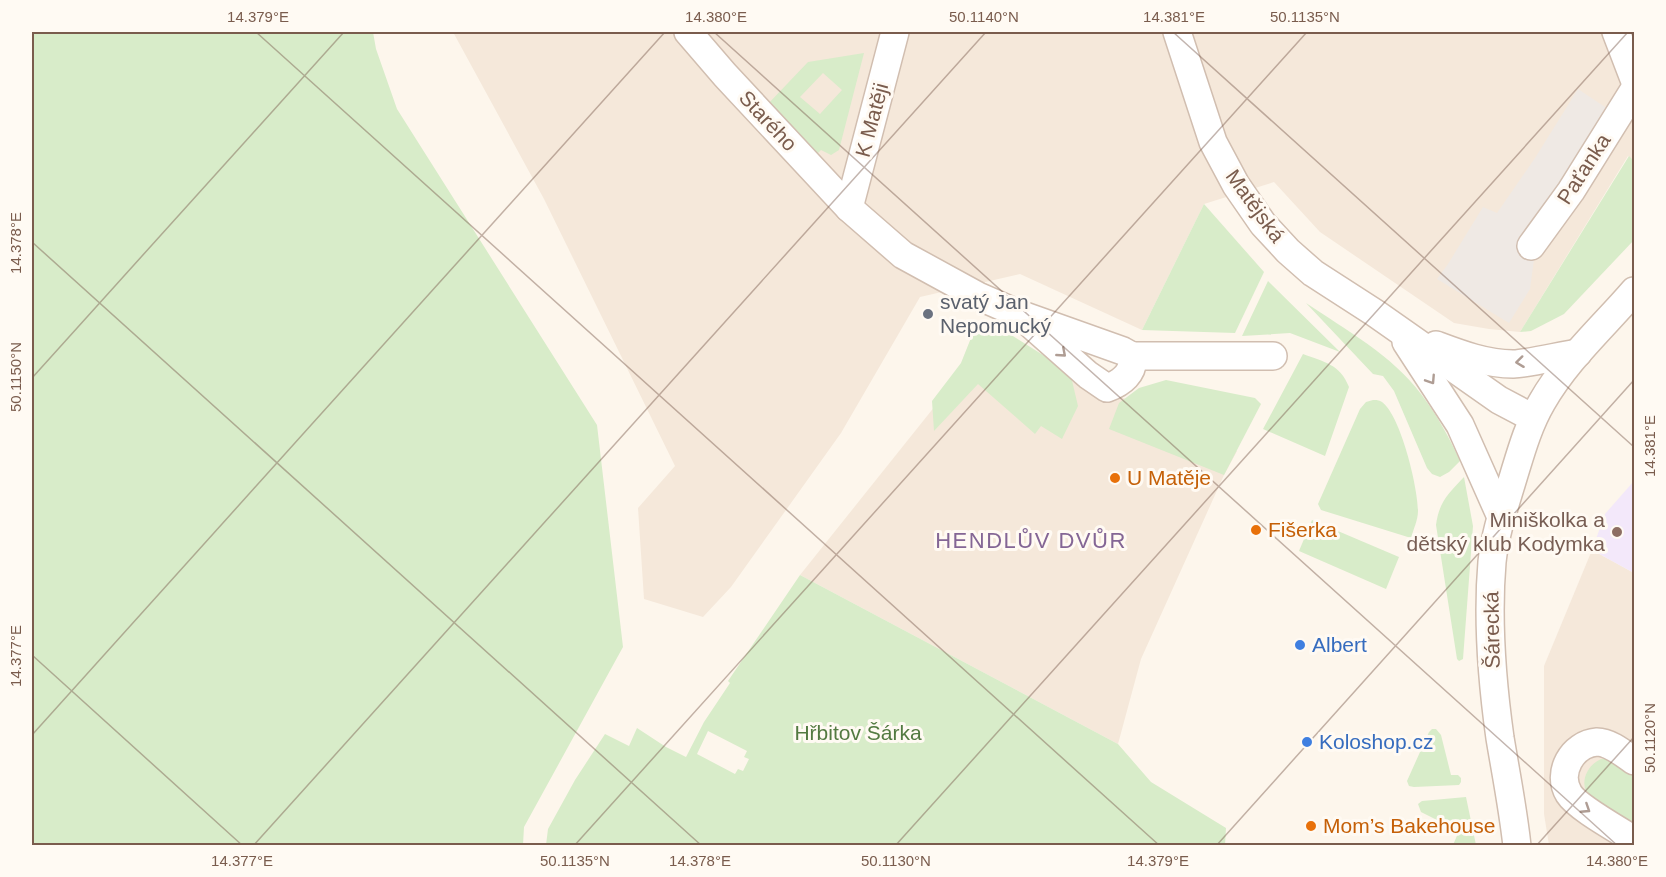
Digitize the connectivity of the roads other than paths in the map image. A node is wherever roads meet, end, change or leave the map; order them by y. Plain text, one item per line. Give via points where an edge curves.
1 (688, 32) edge
2 (895, 32) edge
3 (1177, 32) edge
4 (1616, 32) edge
5 (1635, 79) edge
6 (1635, 90) edge
7 (849, 208) junction
8 (1531, 246) dead end
9 (1635, 291) edge
10 (1019, 314) junction
11 (1399, 331) junction
12 (1578, 353) junction
13 (1132, 356) junction
14 (1273, 356) dead end
15 (1533, 418) junction
16 (1501, 517) junction
17 (1635, 761) edge
18 (1635, 840) edge
19 (1517, 846) edge

1 - 7 street, Starého
2 - 7 street, K Matěji
3 - 11 street, Matějská via 1213,142 1263,224 1313,273
4 - 5 street
6 - 8 street, Paťanka
7 - 10 street via 903,255
9 - 12 street, Šárecká
10 - 13 street
10 -> 13 street via 1107,388 1125,378 1132,367
12 -> 11 street, Matějská via 1513,364 1487,361
11 - 15 street, Matějská via 1498,400
11 -> 16 street, Matějská via 1460,425
12 - 15 street, Šárecká
13 - 14 street
15 - 16 street, Šárecká
16 - 19 street, Šárecká via 1492,560 1493,673
17 -> 18 street via 1598,742 1577,750 1565,771 1568,793 1576,803

